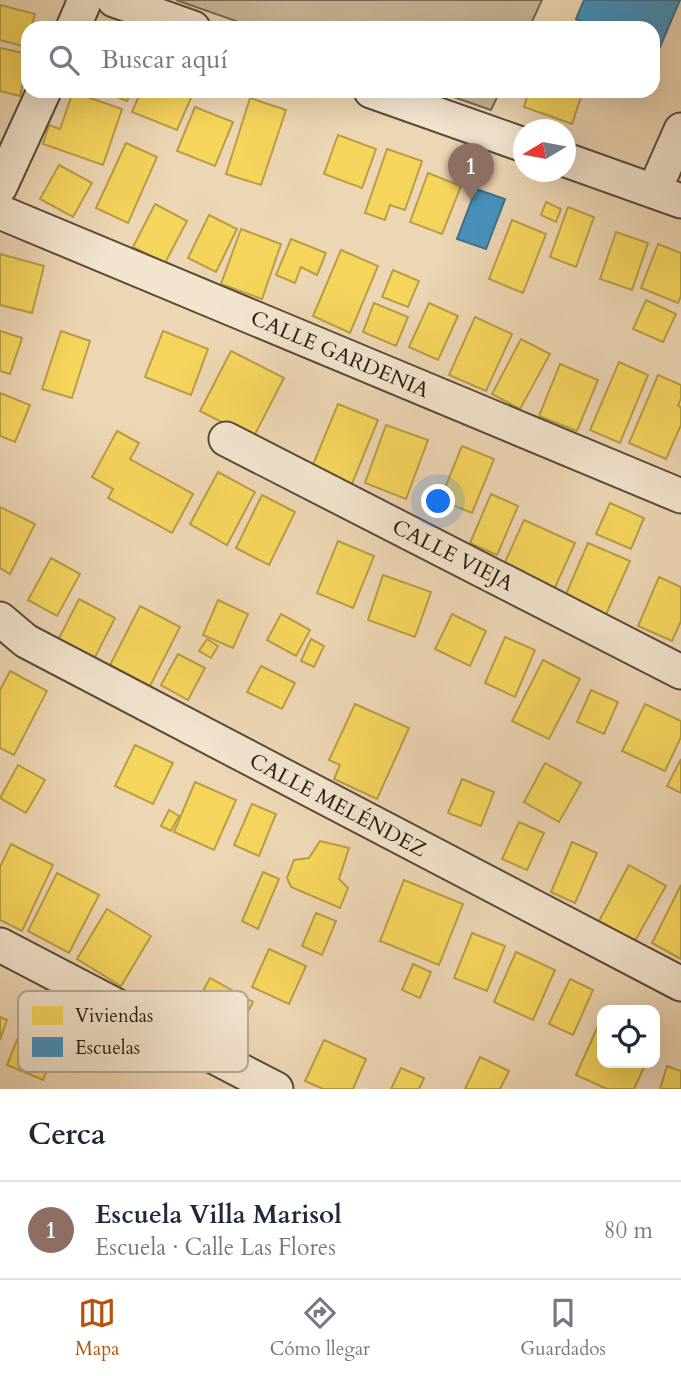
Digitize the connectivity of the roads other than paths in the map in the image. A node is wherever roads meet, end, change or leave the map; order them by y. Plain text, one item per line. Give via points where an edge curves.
1 (85, 0) edge
2 (114, 0) edge
3 (75, 21) edge
4 (173, 21) edge
5 (41, 98) edge
6 (391, 98) edge
7 (681, 130) edge
8 (513, 141) edge
9 (576, 164) edge
10 (0, 187) edge
11 (667, 196) edge
12 (0, 212) edge
13 (226, 439) dead end
14 (681, 496) edge
15 (0, 619) edge
16 (681, 672) edge
17 (0, 945) edge
18 (681, 985) edge
19 (88, 991) edge
20 (243, 1072) edge
21 (276, 1089) edge

1 - 3 street
2 - 4 street
5 - 10 street
6 - 8 street
7 - 11 street
9 - 11 street
12 - 14 street, CALLE GARDENIA
13 - 16 street, CALLE VIEJA
15 - 18 street, CALLE MELÉNDEZ via 26,641
17 - 19 street
20 - 21 street

